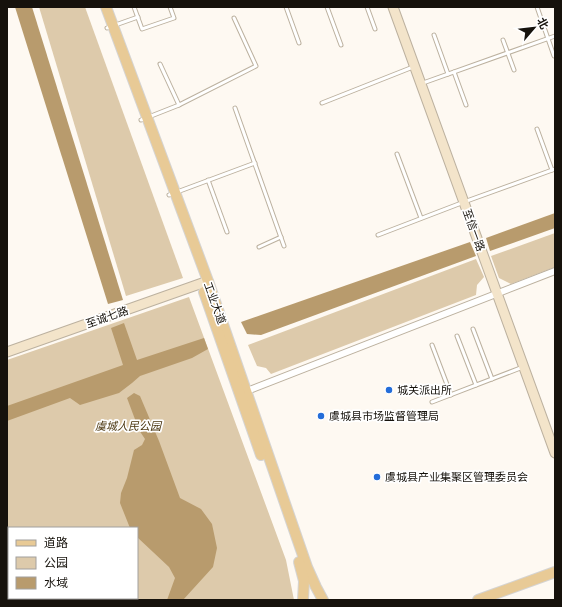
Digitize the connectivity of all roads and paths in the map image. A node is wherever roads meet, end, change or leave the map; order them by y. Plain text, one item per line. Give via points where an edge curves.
1 (100, 7) edge
2 (106, 7) edge
3 (134, 7) edge
4 (170, 7) edge
5 (286, 7) edge
6 (327, 7) edge
7 (367, 7) edge
8 (393, 7) edge
9 (537, 7) edge
10 (138, 17) junction
11 (234, 18) dead end
12 (110, 27) junction
13 (375, 29) dead end
14 (434, 35) dead end
15 (555, 36) edge
16 (548, 39) junction
17 (503, 40) dead end
18 (299, 43) dead end
19 (341, 45) dead end
20 (508, 53) junction
21 (554, 56) edge
22 (160, 64) dead end
23 (414, 66) junction
24 (514, 70) dead end
25 (454, 72) junction
26 (448, 74) junction
27 (421, 84) junction
28 (322, 103) dead end
29 (179, 104) junction
30 (466, 105) dead end
31 (235, 108) dead end
32 (144, 119) junction
33 (537, 129) dead end
34 (397, 154) dead end
35 (255, 163) junction
36 (553, 169) edge
37 (208, 180) junction
38 (172, 194) junction
39 (464, 202) junction
40 (421, 218) junction
41 (227, 232) dead end
42 (378, 235) dead end
43 (281, 237) junction
44 (259, 246) dead end
45 (284, 246) dead end
46 (555, 271) edge
47 (204, 283) junction
48 (497, 293) junction
49 (473, 329) dead end
50 (457, 336) dead end
51 (432, 345) dead end
52 (7, 352) edge
53 (524, 367) junction
54 (492, 379) junction
55 (476, 385) junction
56 (246, 391) junction
57 (451, 395) junction
58 (432, 402) dead end
59 (555, 453) edge
60 (555, 572) edge
61 (555, 578) edge
62 (304, 600) edge
63 (323, 600) edge
64 (478, 600) edge
65 (496, 600) edge

1 - 12 main road
2 - 12 main road, 工业大道
3 - 10 lane
4 - 10 lane via 174,18 142,29
5 - 18 lane
6 - 19 lane
7 - 13 lane
8 - 23 street, 至信一路
9 - 16 lane
10 - 12 lane
11 - 29 lane via 256,66
12 - 32 main road, 工业大道
14 - 26 lane
15 - 16 lane
16 - 20 lane
16 - 21 lane
17 - 20 lane
20 - 24 lane
20 - 25 lane
22 - 29 lane
23 - 27 street, 至信一路
23 - 28 lane
25 - 26 lane
25 - 30 lane
26 - 27 lane
27 - 39 street, 至信一路
29 - 32 lane
31 - 35 lane
32 - 38 main road, 工业大道
33 - 36 lane
34 - 40 lane
35 - 37 lane
35 - 43 lane
36 - 39 lane
37 - 38 lane
37 - 41 lane
38 - 47 main road, 工业大道
39 - 40 lane
39 - 48 street, 至信一路
40 - 42 lane
43 - 44 lane
43 - 45 lane
46 - 48 street
47 - 52 street, 至诚七路
47 - 56 main road, 工业大道
47 - 62 main road via 302,570
48 - 53 street, 至信一路
48 - 56 street
49 - 54 lane
50 - 55 lane
51 - 57 lane
53 - 54 lane
53 - 59 street, 至信一路
54 - 55 lane
55 - 57 lane
56 - 63 main road, 工业大道 via 307,568
57 - 58 lane
60 - 64 main road
61 - 65 main road

